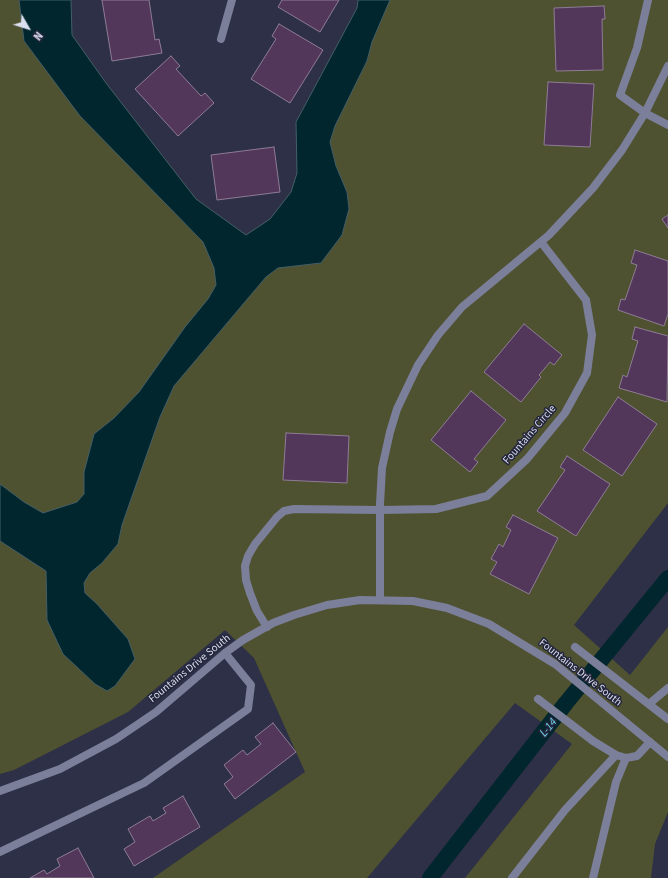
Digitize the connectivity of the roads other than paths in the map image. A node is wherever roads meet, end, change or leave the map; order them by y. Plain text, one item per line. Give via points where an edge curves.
1 (232, 0) edge
2 (648, 0) edge
3 (221, 39) dead end
4 (668, 66) edge
5 (645, 113) junction
6 (668, 125) edge
7 (541, 242) junction
8 (380, 510) junction
9 (380, 599) junction
10 (267, 627) junction
11 (575, 647) dead end
12 (225, 653) junction
13 (668, 688) edge
14 (538, 699) dead end
15 (649, 704) junction
16 (668, 719) edge
17 (650, 742) junction
18 (616, 755) junction
19 (668, 757) edge
20 (626, 758) junction
21 (0, 791) edge
22 (0, 852) edge
23 (512, 878) edge
24 (593, 878) edge

1 - 3 street
2 - 5 street via 637,48 620,95
4 - 5 street
5 - 6 street
5 - 7 street via 622,150 593,188
7 - 8 street via 462,307 438,335 418,365 390,432 382,468
7 - 8 street, Fountains Circle via 586,300 592,335 587,373 565,413 527,459 487,496 436,510
8 - 9 street
8 - 10 street, Fountains Circle via 294,509 284,511 277,517 255,544 245,566 250,593
9 - 10 street, Fountains Drive South via 327,605 294,614
9 - 17 street, Fountains Drive South via 413,601 447,608 489,624 555,664
10 - 12 street, Fountains Drive South
11 - 15 street
12 - 21 street, Fountains Drive South via 156,712 116,739 60,769
12 - 22 street via 251,685 248,709 144,783
13 - 15 street
14 - 18 street via 592,741
15 - 16 street
17 - 19 street, Fountains Drive South
17 - 20 street via 637,756
18 - 20 street
18 - 23 street via 564,810
20 - 24 street via 616,782

